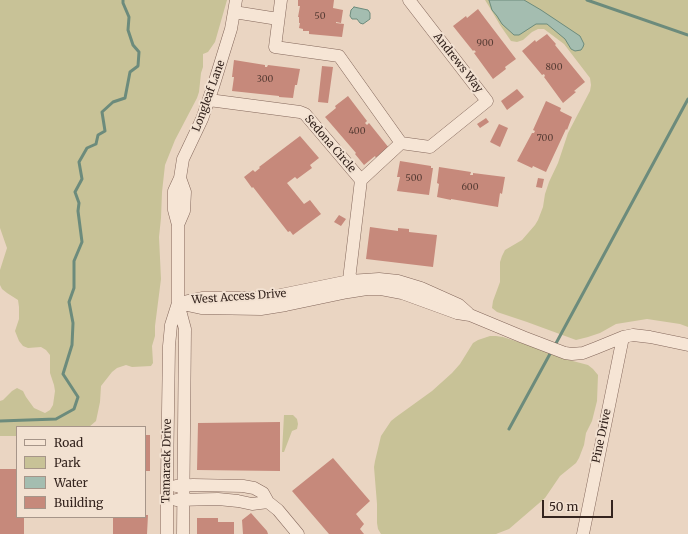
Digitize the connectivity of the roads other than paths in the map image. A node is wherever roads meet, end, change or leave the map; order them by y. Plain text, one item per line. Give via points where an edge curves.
1 (236, 0) edge
2 (278, 0) edge
3 (410, 0) edge
4 (234, 12) junction
5 (278, 18) junction
6 (209, 100) junction
7 (401, 143) junction
8 (361, 180) junction
9 (348, 286) junction
10 (178, 303) junction
11 (623, 337) junction
12 (688, 345) edge
13 (168, 387) junction
14 (184, 388) junction
15 (183, 486) junction
16 (167, 487) junction
17 (166, 500) junction
18 (182, 500) junction
19 (268, 502) junction
20 (167, 534) edge
21 (182, 534) edge
22 (298, 534) edge
23 (582, 534) edge

1 - 4 street, Longleaf Lane
2 - 5 street
3 - 7 street, Andrews Way via 487,101 430,147
4 - 5 street
4 - 6 street, Longleaf Lane
5 - 7 street via 275,47 339,56
6 - 8 street, Sedona Circle via 305,114
6 - 10 street, Longleaf Lane via 183,158 180,178 184,192 184,212 178,225
7 - 8 street
8 - 9 street, Sedona Circle
9 - 10 street, West Access Drive via 271,297 202,298
9 - 11 street, West Access Drive via 410,295 572,354 583,353
10 - 13 street, Tamarack Drive via 171,325
10 - 14 street, Tamarack Drive via 185,329
11 - 12 street, West Access Drive via 641,335
11 - 23 street, Pine Drive
13 - 14 street
13 - 16 street, Tamarack Drive
14 - 15 street, Tamarack Drive
15 - 16 street
15 - 18 street, Tamarack Drive
15 - 19 street via 251,487 261,492
16 - 17 street, Tamarack Drive
17 - 18 street
17 - 20 street, Tamarack Drive
18 - 19 street via 218,499 252,504
18 - 21 street, Tamarack Drive
19 - 22 street

